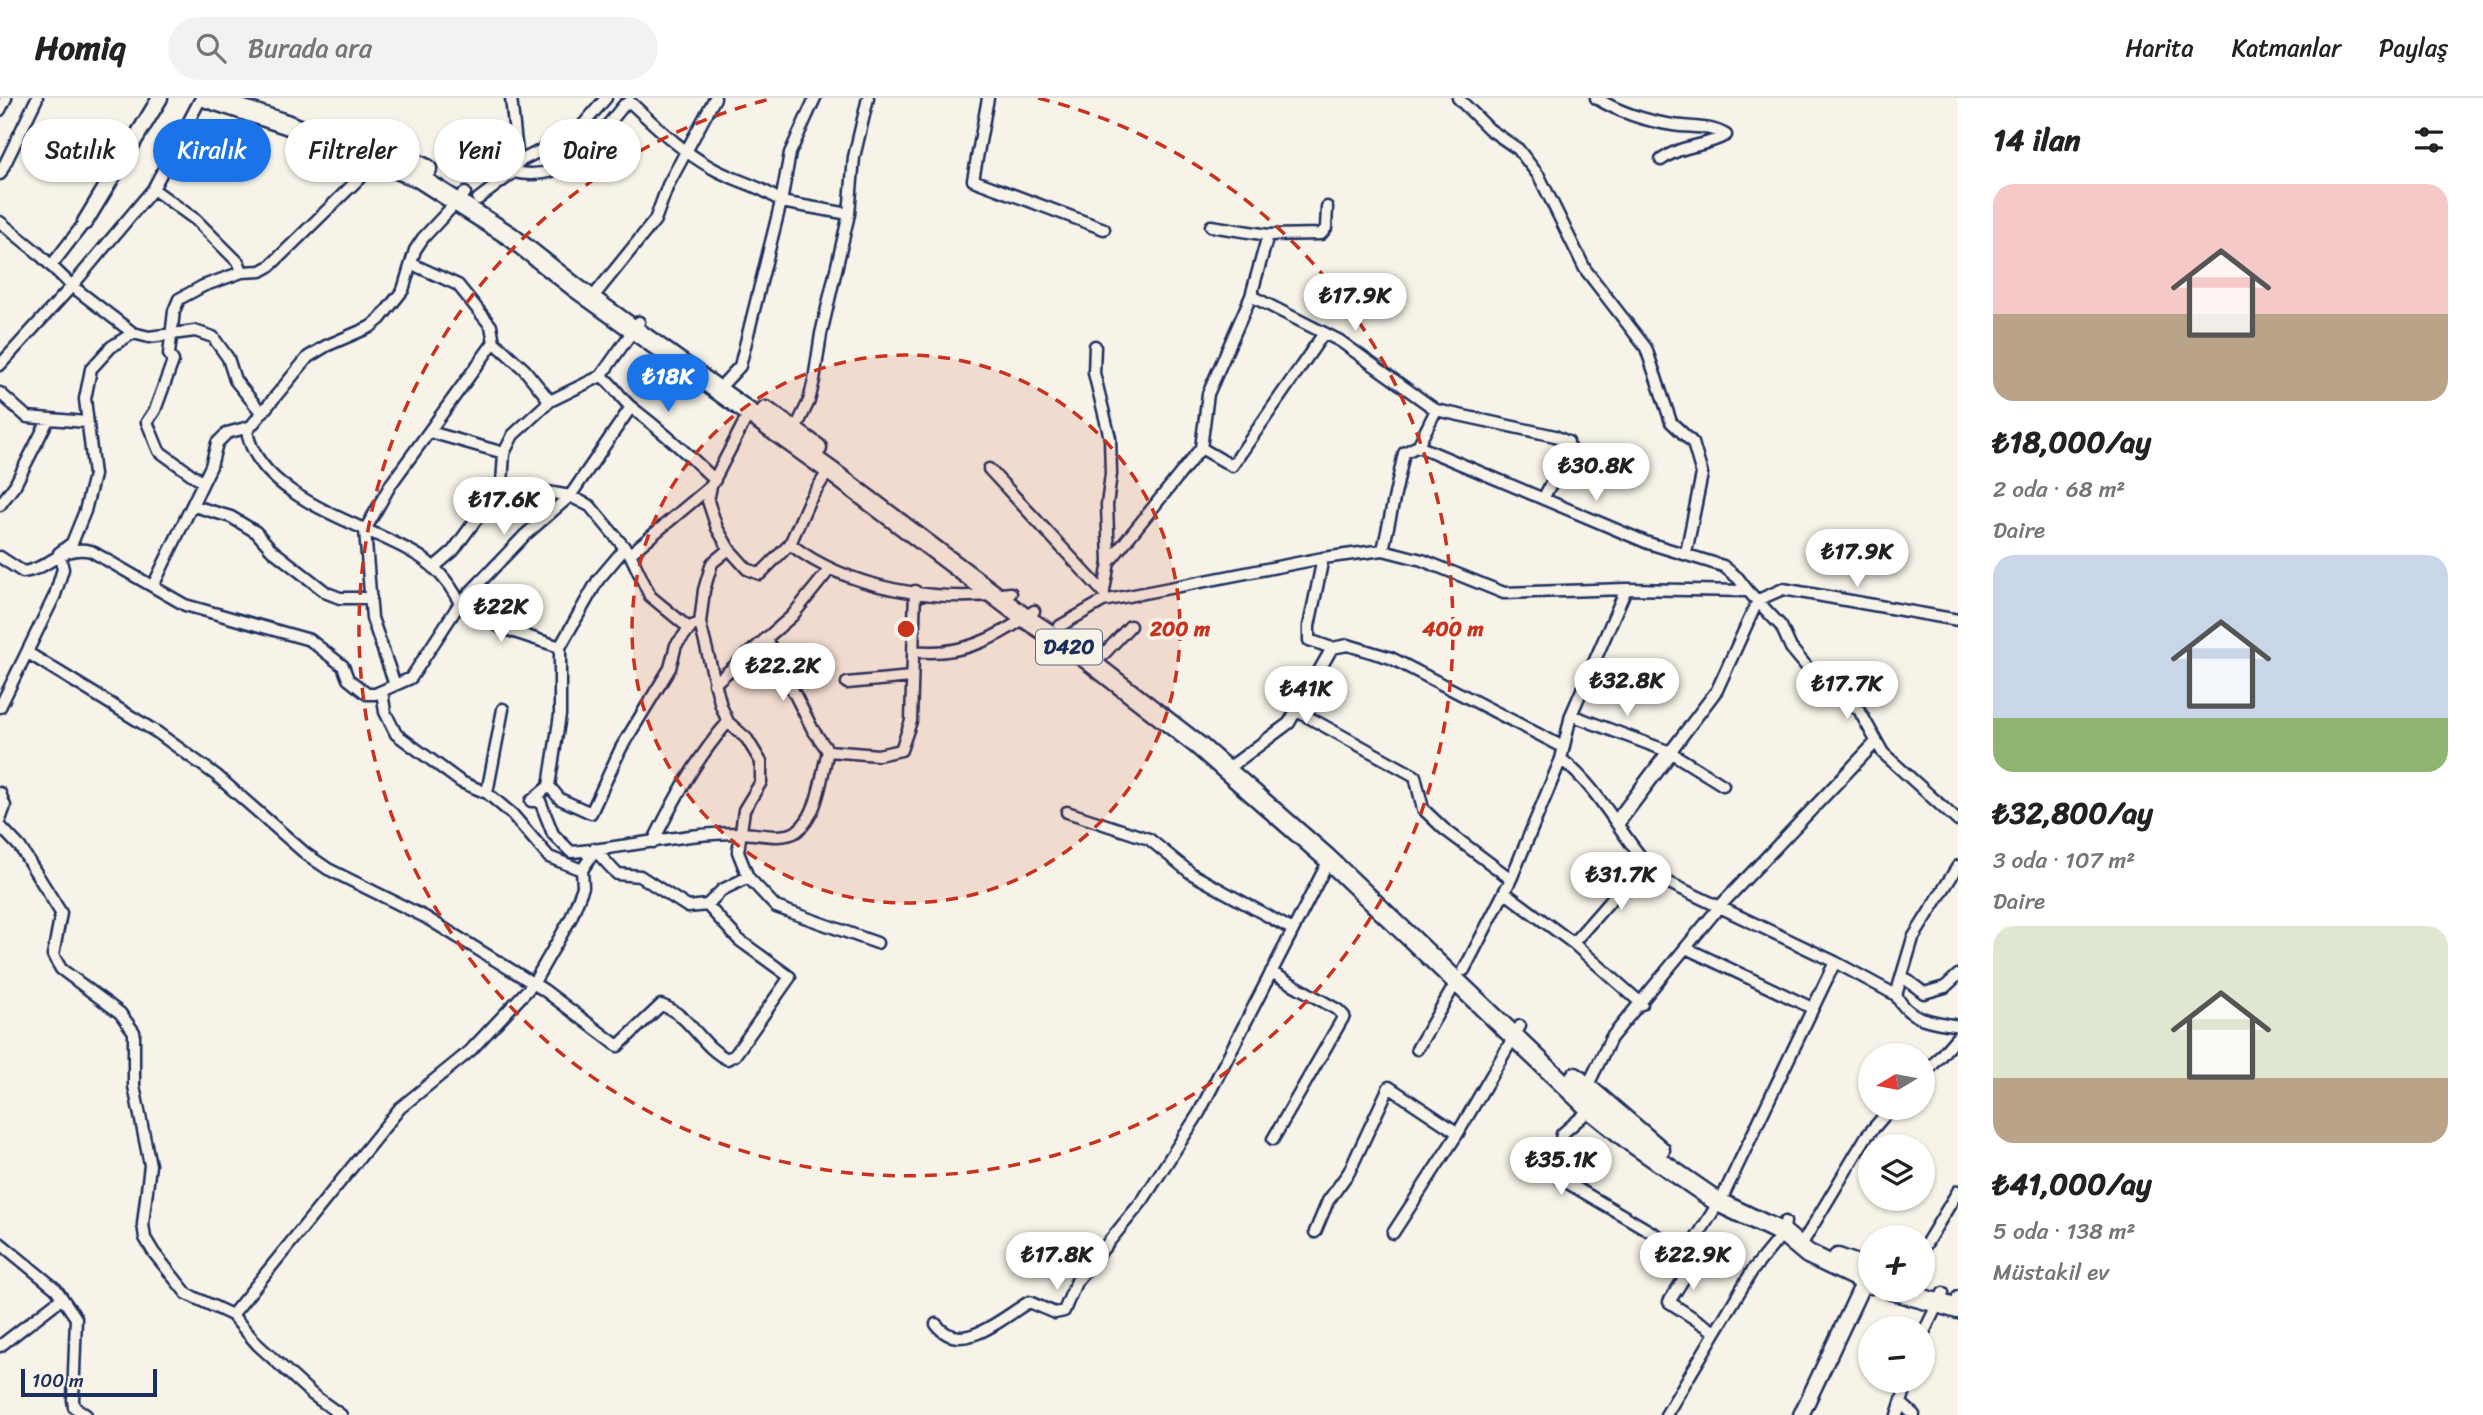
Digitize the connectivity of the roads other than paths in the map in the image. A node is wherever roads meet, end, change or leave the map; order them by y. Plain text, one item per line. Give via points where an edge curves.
1 (6, 98) edge
2 (37, 98) edge
3 (160, 98) edge
4 (201, 98) edge
5 (207, 98) edge
6 (244, 98) edge
7 (511, 98) edge
8 (606, 98) edge
9 (715, 98) edge
10 (815, 98) edge
11 (868, 98) edge
12 (988, 98) edge
13 (1458, 98) edge
14 (1596, 98) edge
15 (0, 110) edge
16 (295, 119) edge
17 (513, 119) edge
18 (285, 123) edge
19 (685, 152) junction
20 (1661, 160) dead end
21 (525, 162) edge
22 (525, 170) edge
23 (0, 174) edge
24 (420, 174) edge
25 (352, 182) edge
26 (492, 182) edge
27 (153, 189) junction
28 (467, 197) junction
29 (781, 202) junction
30 (1327, 207) dead end
31 (849, 214) junction
32 (0, 222) edge
33 (85, 222) joint
34 (1211, 226) dead end
35 (1104, 229) dead end
36 (1268, 235) junction
37 (412, 264) junction
38 (51, 266) junction
39 (242, 272) junction
40 (72, 286) junction
41 (597, 292) junction
42 (1251, 296) junction
43 (636, 326) junction
44 (133, 333) junction
45 (1324, 333) junction
46 (172, 336) junction
47 (495, 342) junction
48 (1095, 346) dead end
49 (0, 365) edge
50 (601, 376) junction
51 (725, 382) junction
52 (0, 393) edge
53 (550, 401) junction
54 (631, 407) junction
55 (1436, 410) junction
56 (261, 412) junction
57 (749, 413) junction
58 (48, 420) junction
59 (86, 422) junction
60 (249, 426) junction
61 (795, 430) junction
62 (430, 432) junction
63 (1418, 446) junction
64 (1201, 448) junction
65 (503, 453) junction
66 (989, 469) dead end
67 (829, 470) junction
68 (202, 482) junction
69 (713, 483) junction
70 (502, 484) junction
71 (570, 496) junction
72 (1544, 497) junction
73 (0, 505) edge
74 (194, 506) junction
75 (365, 530) junction
76 (790, 544) junction
77 (729, 549) junction
78 (1383, 550) junction
79 (627, 551) junction
80 (59, 553) junction
81 (1686, 553) junction
82 (0, 556) edge
83 (1324, 558) junction
84 (1109, 562) junction
85 (433, 568) junction
86 (829, 570) junction
87 (153, 586) junction
88 (1626, 589) junction
89 (915, 591) junction
90 (1748, 591) junction
91 (1004, 594) junction
92 (1104, 596) junction
93 (371, 598) junction
94 (1758, 600) junction
95 (460, 603) junction
96 (1030, 614) junction
97 (1958, 620) edge
98 (700, 623) junction
99 (1060, 626) junction
100 (1130, 626) dead end
101 (690, 629) junction
102 (766, 638) junction
103 (560, 648) junction
104 (1332, 648) junction
105 (914, 651) junction
106 (28, 653) junction
107 (1101, 657) junction
108 (911, 677) junction
109 (714, 684) junction
110 (847, 684) dead end
111 (395, 685) junction
112 (382, 691) junction
113 (0, 707) edge
114 (503, 709) dead end
115 (1297, 711) junction
116 (1571, 715) junction
117 (728, 722) junction
118 (1875, 743) junction
119 (1563, 747) junction
120 (828, 751) junction
121 (1670, 752) junction
122 (1561, 759) junction
123 (1234, 764) junction
124 (1723, 785) dead end
125 (549, 786) junction
126 (0, 793) edge
127 (487, 793) junction
128 (1067, 811) dead end
129 (0, 820) edge
130 (1618, 821) junction
131 (1958, 821) edge
132 (0, 826) edge
133 (742, 833) junction
134 (653, 842) junction
135 (589, 850) junction
136 (1332, 857) junction
137 (1645, 861) junction
138 (1958, 866) edge
139 (582, 870) junction
140 (748, 877) junction
141 (1511, 879) junction
142 (1504, 891) junction
143 (707, 905) junction
144 (1720, 906) junction
145 (1293, 930) junction
146 (877, 943) dead end
147 (1573, 943) junction
148 (1686, 948) junction
149 (1835, 962) junction
150 (1271, 972) junction
151 (1461, 975) junction
152 (1958, 975) edge
153 (1903, 977) junction
154 (533, 984) junction
155 (1896, 996) junction
156 (1642, 1004) junction
157 (1812, 1008) junction
158 (1958, 1026) edge
159 (1517, 1031) junction
160 (1958, 1036) edge
161 (1417, 1049) dead end
162 (1936, 1061) edge
163 (1587, 1087) junction
164 (1596, 1105) junction
165 (1881, 1120) edge
166 (1458, 1133) junction
167 (1273, 1139) dead end
168 (1958, 1191) edge
169 (1721, 1198) junction
170 (1784, 1228) junction
171 (1935, 1229) edge
172 (1315, 1232) dead end
173 (1393, 1233) dead end
174 (1803, 1242) junction
175 (0, 1243) edge
176 (1688, 1252) junction
177 (1858, 1271) edge
178 (1858, 1273) edge
179 (62, 1298) junction
180 (1951, 1298) edge
181 (1858, 1299) edge
182 (1958, 1309) edge
183 (232, 1315) junction
184 (1935, 1319) edge
185 (936, 1324) dead end
186 (1715, 1332) junction
187 (0, 1346) edge
188 (1905, 1393) edge
189 (1902, 1404) junction
190 (86, 1415) edge
191 (341, 1415) edge
192 (1666, 1415) edge
193 (1801, 1415) edge
194 (1897, 1415) edge
195 (1914, 1415) edge

1 - 15 street
2 - 23 street
3 - 33 street
4 - 27 street
5 - 18 highway, D420
6 - 16 highway, D420
7 - 17 street
8 - 21 street via 577,132
9 - 19 street
10 - 29 street via 790,153
11 - 31 street via 854,157
12 - 35 street via 973,180
13 - 81 street via 1489,129 1518,149 1539,176 1585,269 1646,348 1671,422 1693,443 1702,474
14 - 20 street via 1626,113 1669,124 1714,128 1726,135 1710,144 1675,149
19 - 22 street via 627,102 581,156 556,170 539,174
19 - 29 street
19 - 41 street via 654,220
24 - 28 highway, D420
25 - 39 street via 270,266
26 - 28 street
27 - 39 street via 196,220 239,263
27 - 40 street
28 - 37 street via 423,238
28 - 41 highway, D420
28 - 43 highway, D420
29 - 31 street
29 - 51 street via 743,358
30 - 36 street via 1326,228 1321,234
31 - 61 street via 809,401
32 - 38 street
33 - 38 street
34 - 36 street
36 - 42 street
37 - 47 street via 458,285 491,326
37 - 56 street via 403,290 380,319 308,357
38 - 40 street
39 - 46 street via 179,299
40 - 44 street
40 - 49 street
41 - 43 highway, D420
42 - 45 street
42 - 64 street via 1208,394
43 - 50 street
43 - 51 highway, D420
43 - 57 highway, D420
44 - 46 street
44 - 59 street via 111,346 91,369
45 - 55 street
45 - 64 street via 1231,466
46 - 56 street via 195,331 213,337 228,358 235,380
46 - 68 street via 169,354 173,361 147,422 159,451
47 - 53 street
47 - 62 street
48 - 84 street via 1094,373 1110,438
50 - 53 street
50 - 54 street
51 - 61 highway, D420
52 - 58 street via 27,417
53 - 65 street via 520,428
54 - 69 street via 656,424
54 - 71 street
55 - 63 street
55 - 72 street via 1569,442
56 - 60 street
57 - 67 highway, D420
57 - 69 street
58 - 59 street
58 - 73 street
59 - 80 street via 94,475 72,543
60 - 68 street via 221,438
60 - 75 street via 248,438 271,475 295,495
61 - 91 highway, D420
62 - 65 street
62 - 75 street via 391,484
63 - 72 street
63 - 78 street via 1404,453
64 - 84 street
65 - 70 street
66 - 92 street
67 - 76 street
67 - 91 highway, D420
68 - 74 street
69 - 77 street via 708,501
69 - 79 street
70 - 71 street
70 - 85 street via 468,532
71 - 79 street via 598,512
71 - 95 street via 525,534
72 - 81 street via 1648,543
74 - 87 street
74 - 93 street via 231,517 256,532 327,593 340,598
75 - 85 street via 414,552
75 - 93 street
76 - 77 street via 767,570 755,575
76 - 86 street
77 - 98 street via 712,563
78 - 83 street
78 - 88 street via 1422,560 1504,593
79 - 101 street via 650,596
79 - 103 street via 598,580
80 - 82 street via 33,571 23,572
80 - 87 street via 90,551
80 - 106 street via 63,569
81 - 90 street via 1723,566
83 - 92 street
83 - 104 street via 1309,640
84 - 92 street
85 - 95 street
86 - 89 street
86 - 102 street via 792,616
87 - 112 street via 209,614 310,640 343,666 359,690
88 - 90 street
88 - 116 street
89 - 91 street via 971,597
89 - 105 street
90 - 94 street
91 - 96 highway, D420
92 - 99 street
93 - 111 street via 374,632
94 - 97 street via 1783,589
94 - 118 street via 1816,678 1859,710
94 - 121 street via 1717,690
95 - 103 street via 502,628
95 - 111 street via 411,678
96 - 99 highway, D420
96 - 105 street via 1006,631 954,652
96 - 136 highway, D420
98 - 101 street
98 - 109 street
99 - 107 highway, D420
100 - 107 street
101 - 125 street via 676,645 670,668 621,748 591,813 560,799
102 - 109 street
102 - 120 street
103 - 125 street via 559,715
104 - 115 street
104 - 119 street via 1348,645 1391,658
105 - 108 street
106 - 113 street
106 - 154 street via 158,733 216,775 317,862 425,917
107 - 123 highway, D420
108 - 110 street
108 - 120 street via 911,721 901,750 878,755
109 - 117 street
111 - 112 street
112 - 127 street via 385,712 396,734 461,782
114 - 127 street
115 - 123 street via 1289,723
115 - 141 street via 1415,776 1423,808
116 - 119 street
116 - 121 street
117 - 133 street via 757,752 762,772 755,795 744,810
117 - 134 street via 678,790
118 - 131 street
118 - 144 street
119 - 122 street
120 - 133 street via 813,809 795,832
121 - 124 street
121 - 130 street
122 - 130 street via 1584,777
122 - 141 street
123 - 136 highway, D420
125 - 135 street via 531,801 540,801 559,841 571,852
126 - 129 street via 5,806
127 - 139 street via 549,857
128 - 145 street via 1149,838 1192,874
130 - 137 street
132 - 183 street via 20,847 61,913 53,955 61,969 120,1013 134,1032 135,1098 150,1165 145,1238 187,1294
133 - 134 street
133 - 140 street via 738,852
134 - 135 street
135 - 139 street via 590,858
135 - 143 street via 617,874 640,876 681,905
136 - 145 street
136 - 151 highway, D420
137 - 144 street via 1663,880
137 - 147 street
138 - 153 street via 1913,938
139 - 154 street via 583,887 575,909
140 - 143 street via 722,890
140 - 146 street via 776,907
141 - 142 street
142 - 147 street
142 - 151 street
143 - 154 street via 739,940 790,977 735,1055 727,1059 672,1008 661,1005 618,1046
144 - 148 street
144 - 149 street
145 - 150 street
147 - 156 street
148 - 156 street
148 - 157 street
149 - 155 street
149 - 157 street
150 - 167 street via 1344,1016
150 - 185 street via 1199,1114 1143,1200 1076,1282 1064,1311 1055,1313 1029,1301 988,1329 957,1336
151 - 159 highway, D420
151 - 161 street
152 - 153 street via 1945,987 1924,993
153 - 155 street
154 - 183 street via 470,1051 400,1108
155 - 158 street via 1902,1008 1915,1017
156 - 163 street via 1611,1038
157 - 169 street
159 - 163 highway, D420
159 - 164 highway, D420
159 - 166 street
160 - 162 street
163 - 164 highway, D420
164 - 169 highway, D420
164 - 176 street via 1562,1134 1556,1169 1561,1179
165 - 174 street
166 - 172 street via 1389,1087
166 - 173 street
168 - 171 street
169 - 170 highway, D420
169 - 176 street
170 - 174 highway, D420
170 - 178 highway, D420 via 1808,1254
170 - 186 street
174 - 177 highway, D420
175 - 179 street
176 - 186 street via 1691,1268 1669,1302
179 - 187 street
179 - 190 street via 76,1318 74,1407
180 - 182 highway
180 - 184 street
181 - 193 street
183 - 191 street via 258,1345
186 - 192 street
188 - 189 street
189 - 194 street
189 - 195 street

